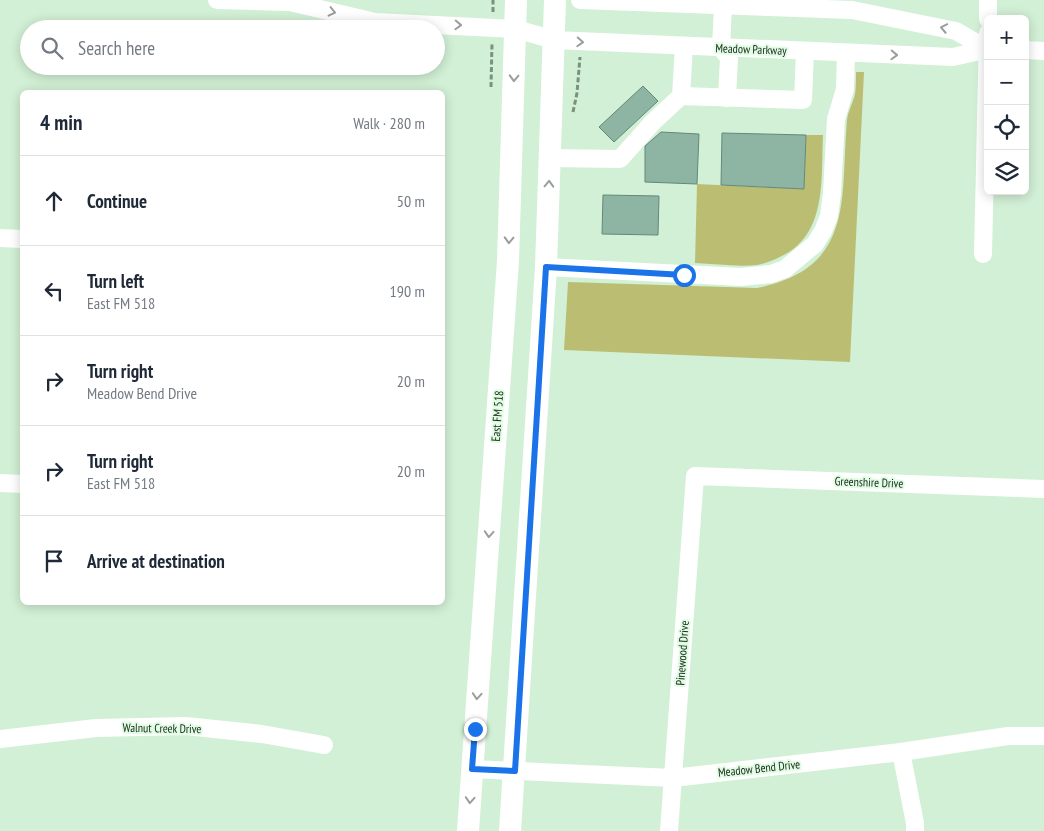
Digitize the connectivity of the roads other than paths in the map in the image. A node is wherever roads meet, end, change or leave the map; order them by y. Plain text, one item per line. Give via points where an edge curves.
1 (217, 0) edge
2 (516, 0) edge
3 (556, 0) edge
4 (580, 0) edge
5 (988, 0) edge
6 (297, 1) edge
7 (723, 6) junction
8 (988, 15) edge
9 (367, 20) edge
10 (445, 26) edge
11 (516, 29) junction
12 (554, 40) junction
13 (684, 46) junction
14 (984, 47) edge
15 (721, 48) junction
16 (984, 50) edge
17 (1029, 50) edge
18 (805, 51) junction
19 (1044, 51) edge
20 (846, 53) junction
21 (988, 60) edge
22 (682, 96) junction
23 (727, 98) junction
24 (550, 158) junction
25 (0, 238) edge
26 (20, 239) edge
27 (982, 254) dead end
28 (546, 267) junction
29 (694, 476) joint
30 (0, 483) edge
31 (20, 484) edge
32 (1044, 489) edge
33 (1044, 736) edge
34 (0, 740) edge
35 (324, 745) dead end
36 (901, 752) junction
37 (472, 769) junction
38 (515, 771) junction
39 (674, 778) junction
40 (468, 831) edge
41 (510, 831) edge
42 (669, 831) edge
43 (915, 831) edge

1 - 6 street, Meadow Parkway
2 - 11 main road, East FM 518
3 - 12 main road
4 - 7 street
5 - 8 street
6 -> 9 street, Meadow Parkway
14 -> 7 street via 956,31 852,10
7 - 15 street
10 -> 11 street, Meadow Parkway
11 - 12 street, Meadow Parkway
11 -> 37 main road, East FM 518 via 508,261
12 -> 13 street, Meadow Parkway
12 - 24 main road
13 - 15 street, Meadow Parkway
13 - 22 street
15 - 18 street, Meadow Parkway
15 - 23 street via 729,58
20 -> 16 street, Meadow Parkway via 953,57
17 - 19 street
18 - 20 street, Meadow Parkway
18 - 23 street via 803,100
20 - 28 street via 844,89 836,119 829,216 815,244 785,269 741,277
21 - 27 street
22 - 23 street
22 - 24 street via 620,159
28 -> 24 main road
25 - 26 street
28 - 38 main road
29 - 32 street, Greenshire Drive
29 - 39 street, Pinewood Drive
30 - 31 street
33 - 36 street, Meadow Bend Drive via 1008,736
34 - 35 street, Walnut Creek Drive via 96,728 186,726
36 - 39 street, Meadow Bend Drive
36 - 43 street
37 - 38 street, Meadow Bend Drive
37 -> 40 main road, East FM 518
38 - 39 street, Meadow Bend Drive
38 - 41 main road
39 - 42 street, Pinewood Drive

